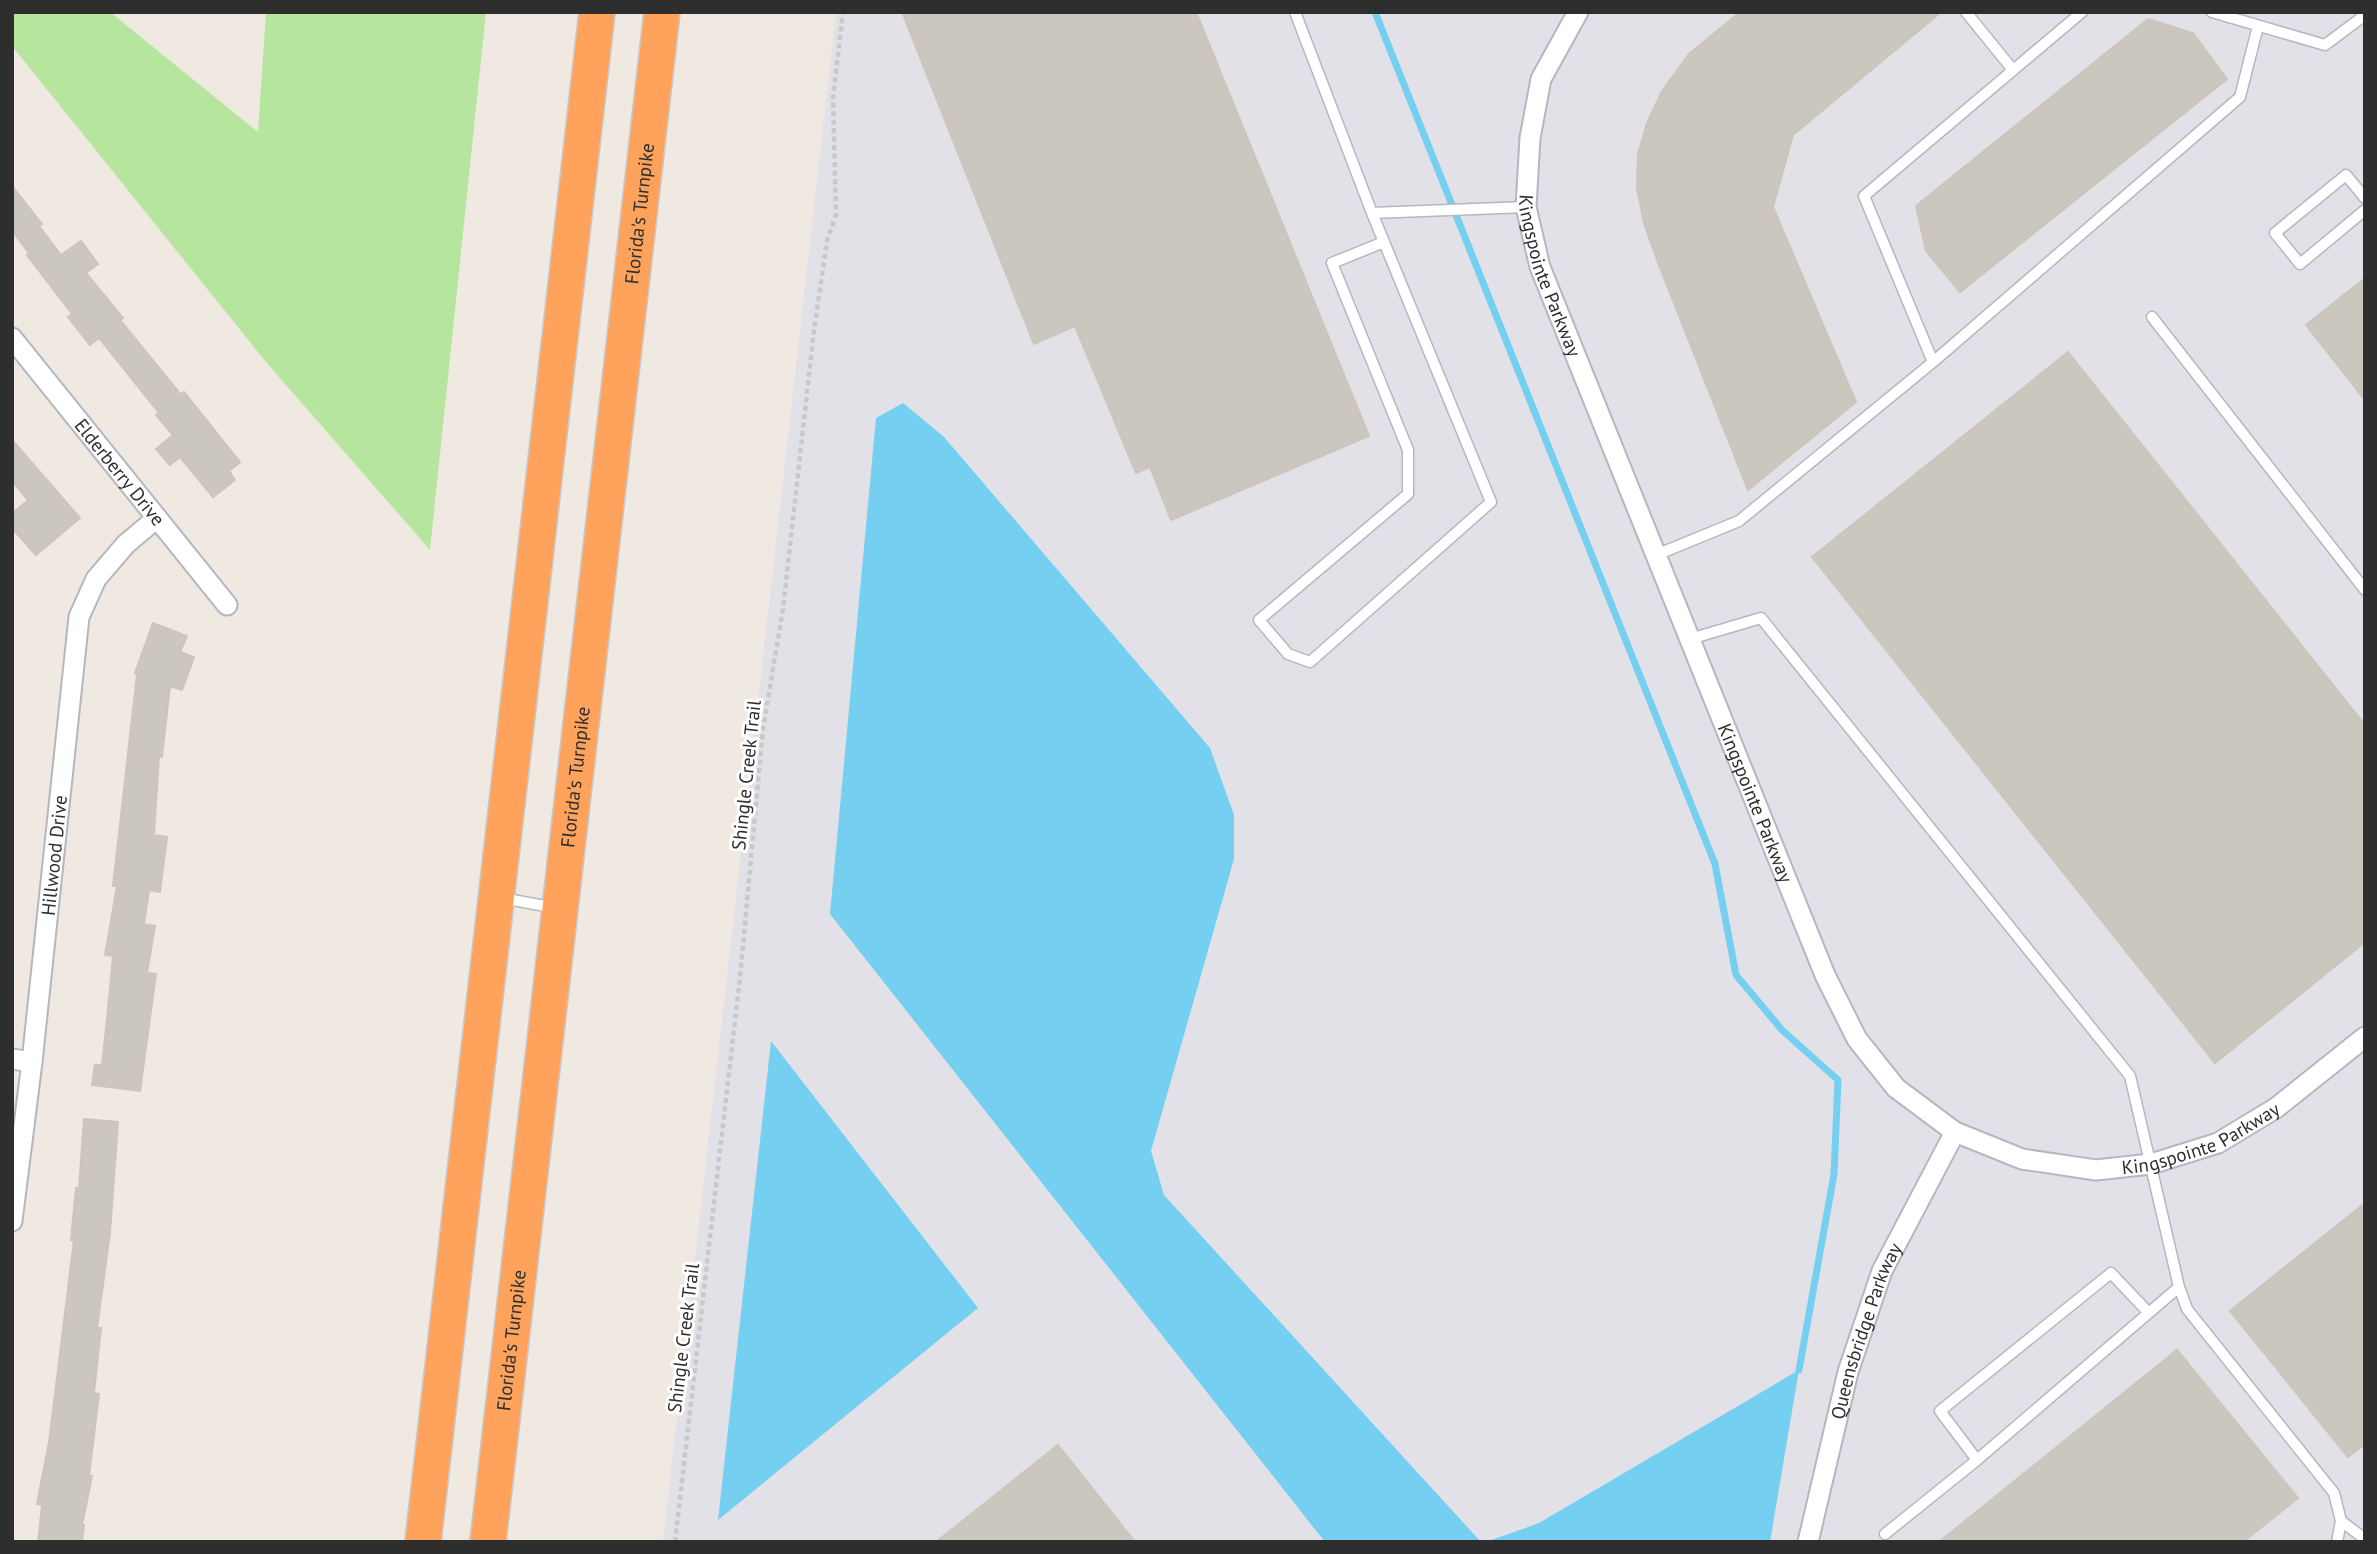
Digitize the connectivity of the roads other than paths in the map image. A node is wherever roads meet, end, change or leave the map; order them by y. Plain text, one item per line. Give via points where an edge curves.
1 (597, 12) edge
2 (662, 12) edge
3 (1295, 12) edge
4 (1578, 12) edge
5 (1966, 12) edge
6 (2082, 12) edge
7 (2212, 12) edge
8 (2365, 15) edge
9 (2258, 26) junction
10 (2013, 70) junction
11 (2362, 191) edge
12 (1525, 207) junction
13 (2365, 210) edge
14 (1372, 213) junction
15 (1384, 242) junction
16 (2152, 317) dead end
17 (12, 338) edge
18 (1933, 362) junction
19 (156, 518) junction
20 (1656, 555) junction
21 (2365, 590) edge
22 (227, 605) dead end
23 (1690, 639) junction
24 (496, 897) junction
25 (560, 909) junction
26 (2365, 1037) edge
27 (22, 1061) edge
28 (1955, 1132) junction
29 (2151, 1164) junction
30 (12, 1221) edge
31 (2179, 1287) junction
32 (2148, 1312) junction
33 (1977, 1460) junction
34 (2341, 1521) junction
35 (1885, 1534) dead end
36 (2365, 1539) edge
37 (423, 1542) edge
38 (488, 1542) edge
39 (1808, 1542) edge
40 (2337, 1542) edge

1 - 24 highway
2 - 25 highway, Florida's Turnpike
3 - 14 lane
4 - 12 street, Kingspointe Parkway via 1541,79 1530,138
5 - 10 lane
6 - 10 lane
7 - 9 lane
8 - 9 lane via 2325,45
9 - 18 lane via 2240,97
10 - 18 lane via 1864,196
11 - 13 lane via 2346,175 2275,233 2300,264
12 - 14 lane
12 - 20 street, Kingspointe Parkway via 1540,267
14 - 15 lane
15 - 15 lane via 1491,502 1310,662 1288,654 1259,620 1408,494 1408,450 1332,263
16 - 21 lane
17 - 19 street, Elderberry Drive
18 - 20 lane via 1739,521
19 - 22 street, Elderberry Drive
19 - 27 street, Hillwood Drive via 96,579 79,617
20 - 23 street, Kingspointe Parkway
23 - 28 street, Kingspointe Parkway via 1825,975 1857,1039 1896,1088
23 - 29 lane via 1761,618 2130,1076
24 - 25 lane
24 - 37 highway
25 - 38 highway, Florida's Turnpike
26 - 29 street, Kingspointe Parkway via 2276,1108 2218,1143
27 - 30 street, Hillwood Drive
28 - 29 street, Kingspointe Parkway via 2022,1159 2096,1170
28 - 39 street, Queensbridge Parkway via 1882,1271 1848,1372
29 - 31 lane
31 - 32 lane
31 - 34 lane via 2187,1309 2334,1493
32 - 33 lane
32 - 33 lane via 2111,1273 1940,1411
33 - 35 lane
34 - 36 lane
34 - 40 lane

